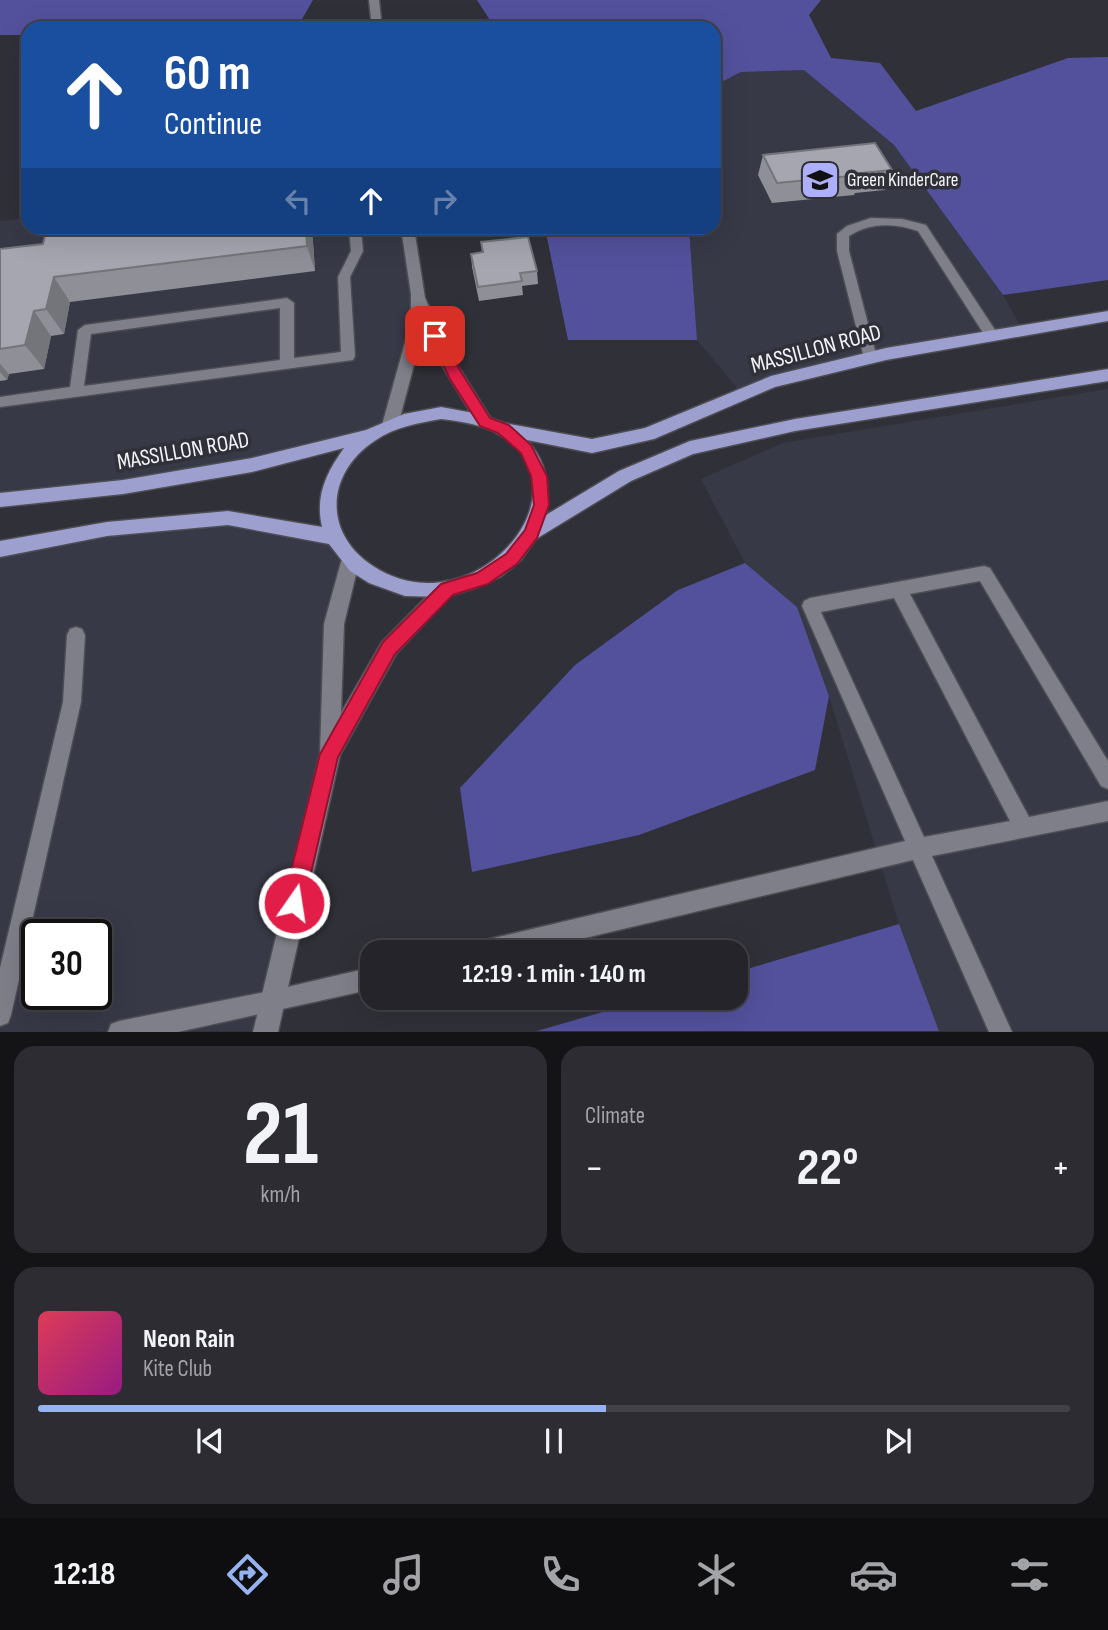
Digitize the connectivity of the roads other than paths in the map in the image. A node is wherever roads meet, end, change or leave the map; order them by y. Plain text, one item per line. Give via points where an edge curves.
1 (374, 0) edge
2 (376, 21) edge
3 (356, 235) edge
4 (408, 235) edge
5 (418, 294) junction
6 (1108, 316) edge
7 (992, 336) junction
8 (870, 358) junction
9 (287, 365) junction
10 (1108, 375) edge
11 (76, 392) junction
12 (0, 402) edge
13 (485, 422) junction
14 (390, 425) junction
15 (504, 429) junction
16 (372, 435) junction
17 (0, 500) edge
18 (532, 533) junction
19 (333, 537) junction
20 (0, 549) edge
21 (350, 562) junction
22 (447, 589) junction
23 (898, 589) junction
24 (76, 635) dead end
25 (330, 754) junction
26 (1108, 779) edge
27 (1108, 811) edge
28 (1024, 828) junction
29 (920, 848) junction
30 (532, 940) edge
31 (360, 981) edge
32 (270, 1002) junction
33 (0, 1015) edge
34 (119, 1031) edge
35 (265, 1031) edge
36 (1001, 1031) edge

1 - 2 street
3 - 9 lane via 357,251 344,276 348,356
4 - 5 street
5 - 13 street via 444,356
5 - 14 street via 413,347
6 - 7 main road, MASSILLON ROAD
7 - 8 main road, MASSILLON ROAD
7 - 8 lane via 922,228 904,221 852,226 843,234 843,251
8 - 15 main road, MASSILLON ROAD via 772,382 648,434 592,446
9 - 11 lane
9 - 11 lane via 287,303 85,330
10 - 18 main road via 795,425 691,448 625,476
11 - 12 lane
13 - 14 main road via 441,413
13 - 15 main road
14 - 16 main road
15 - 18 main road via 526,449 539,476 541,505
16 - 17 main road, MASSILLON ROAD via 226,470
16 - 19 main road via 350,453 333,480 327,509
18 - 22 main road via 511,559 482,579
19 - 20 main road via 228,517 107,529
19 - 21 main road
21 - 22 main road via 376,580 411,590
21 - 25 street via 334,624
22 - 25 street via 389,648
23 - 26 lane via 984,573
23 - 28 lane
23 - 29 lane via 810,606
24 - 33 lane via 72,702
25 - 32 street
27 - 28 lane
28 - 29 lane
29 - 30 lane
29 - 36 lane
31 - 32 lane
32 - 34 lane
32 - 35 street

